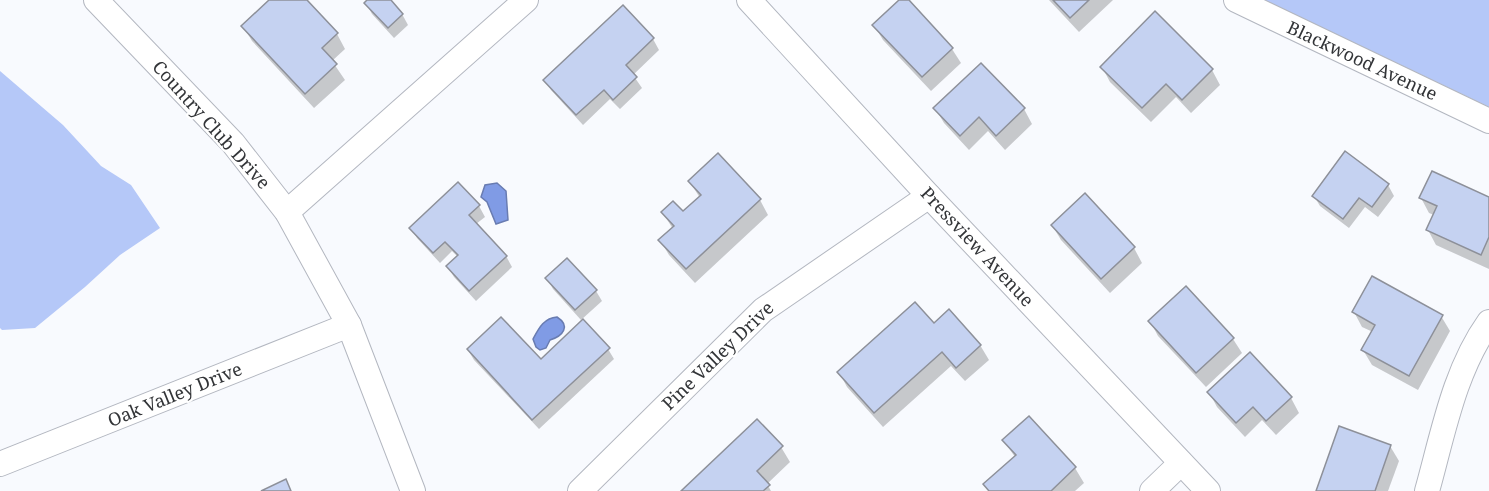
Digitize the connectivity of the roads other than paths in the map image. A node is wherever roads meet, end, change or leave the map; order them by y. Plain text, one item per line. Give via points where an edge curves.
1 (96, 0) edge
2 (526, 0) edge
3 (749, 0) edge
4 (1236, 0) edge
5 (1489, 121) edge
6 (929, 196) junction
7 (287, 212) junction
8 (1489, 322) edge
9 (349, 325) junction
10 (1181, 463) junction
11 (0, 464) edge
12 (413, 491) edge
13 (580, 491) edge
14 (1152, 491) edge
15 (1208, 491) edge
16 (1427, 491) edge

1 - 7 street, Country Club Drive via 232,143
2 - 7 street
3 - 6 street, Pressview Avenue
4 - 5 street, Blackwood Avenue
6 - 10 street, Pressview Avenue
6 - 13 street, Pine Valley Drive via 763,310
7 - 9 street, Country Club Drive
8 - 16 street via 1455,388
9 - 11 street, Oak Valley Drive
9 - 12 street, Country Club Drive
10 - 14 street
10 - 15 street, Pressview Avenue

